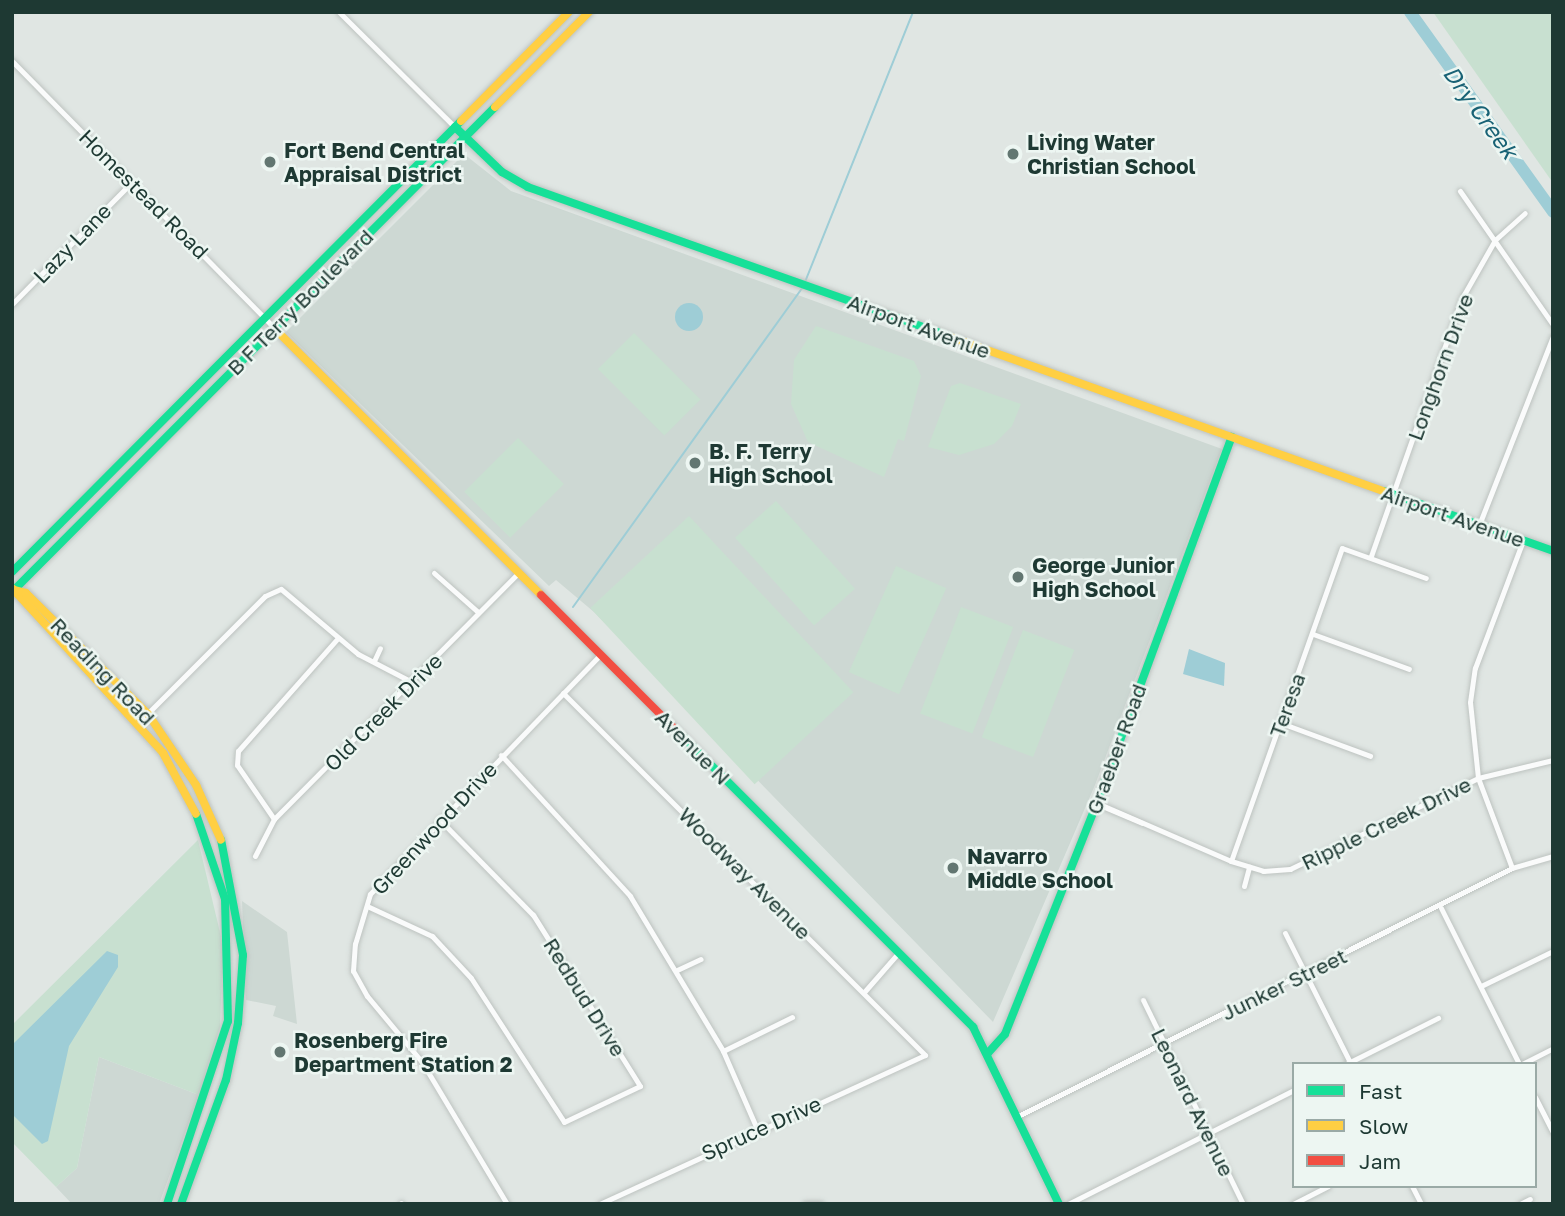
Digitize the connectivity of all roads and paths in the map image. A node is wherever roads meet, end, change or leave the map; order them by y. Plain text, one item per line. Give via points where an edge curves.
1 (340, 12) edge
2 (569, 12) edge
3 (589, 12) edge
4 (12, 61) edge
5 (455, 127) junction
6 (465, 137) junction
7 (132, 182) junction
8 (1460, 191) dead end
9 (1525, 214) dead end
10 (1495, 240) junction
11 (12, 304) edge
12 (265, 318) junction
13 (1553, 325) edge
14 (274, 328) junction
15 (1553, 336) edge
16 (1232, 437) junction
17 (1394, 496) junction
18 (1479, 525) junction
19 (1523, 541) junction
20 (1553, 551) edge
21 (1371, 556) junction
22 (12, 572) edge
23 (519, 572) junction
24 (435, 573) dead end
25 (1426, 578) dead end
26 (13, 590) edge
27 (478, 612) junction
28 (1313, 634) junction
29 (337, 639) junction
30 (380, 648) dead end
31 (601, 654) junction
32 (374, 661) junction
33 (1409, 669) dead end
34 (414, 683) junction
35 (563, 694) junction
36 (148, 714) junction
37 (139, 722) junction
38 (1281, 723) junction
39 (501, 755) junction
40 (1370, 756) dead end
41 (1553, 761) edge
42 (1478, 778) junction
43 (1099, 804) junction
44 (274, 819) junction
45 (439, 820) junction
46 (255, 856) dead end
47 (1553, 856) edge
48 (1231, 861) junction
49 (1250, 867) junction
50 (1512, 868) junction
51 (1244, 886) dead end
52 (367, 906) junction
53 (1441, 908) junction
54 (1285, 933) dead end
55 (1553, 951) edge
56 (899, 952) junction
57 (701, 959) dead end
58 (677, 970) junction
59 (1306, 974) junction
60 (1480, 986) junction
61 (865, 991) junction
62 (1143, 1000) dead end
63 (792, 1017) dead end
64 (1437, 1018) dead end
65 (1163, 1043) junction
66 (1553, 1048) edge
67 (723, 1051) junction
68 (988, 1054) junction
69 (925, 1055) joint
70 (1349, 1062) edge
71 (1351, 1062) edge
72 (1520, 1062) edge
73 (1525, 1062) edge
74 (1292, 1091) edge
75 (1537, 1101) edge
76 (200, 1117) junction
77 (1016, 1117) junction
78 (211, 1121) junction
79 (757, 1129) junction
80 (1553, 1132) edge
81 (1208, 1133) junction
82 (1324, 1188) edge
83 (1413, 1188) edge
84 (1530, 1199) dead end
85 (167, 1204) edge
86 (181, 1204) edge
87 (507, 1204) edge
88 (599, 1204) edge
89 (805, 1204) edge
90 (821, 1204) edge
91 (1059, 1204) edge
92 (1068, 1204) edge
93 (1243, 1204) edge
94 (1293, 1204) edge
95 (1421, 1204) edge
96 (1520, 1204) edge

1 - 5 street, Airport Avenue
2 - 5 street, B F Terry Boulevard
3 - 6 street, B F Terry Boulevard
4 - 7 street, Homestead Road
5 - 6 street, Airport Avenue
5 - 12 street, B F Terry Boulevard
6 - 14 street, B F Terry Boulevard
6 - 16 street, Airport Avenue via 528,187
7 - 11 street, Lazy Lane
7 - 12 street, Homestead Road
8 - 10 street
9 - 10 street, Longhorn Drive
10 - 13 street
10 - 17 street, Longhorn Drive via 1462,298
12 - 14 street, Homestead Road
12 - 22 street, B F Terry Boulevard
14 - 23 street, Avenue N
14 - 26 street, B F Terry Boulevard
15 - 18 street
16 - 17 street, Airport Avenue
16 - 43 street, Graeber Road
17 - 18 street, Airport Avenue
17 - 21 street, Longhorn Drive
18 - 19 street, Airport Avenue
19 - 20 street, Airport Avenue
19 - 42 street via 1475,668 1469,732
21 - 25 street
21 - 28 street, Teresa via 1342,548
23 - 27 street, Old Creek Drive
23 - 31 street, Avenue N
24 - 27 street
26 - 36 street, Reading Road via 26,593
26 - 37 street, Reading Road
27 - 34 street, Old Creek Drive
28 - 33 street
28 - 38 street, Teresa
29 - 32 street
29 - 36 street via 281,589 265,596
29 - 44 street via 243,742 238,757 261,806
30 - 32 street
31 - 35 street, Greenwood Drive
31 - 56 street, Avenue N
32 - 34 street
34 - 44 street, Old Creek Drive
35 - 39 street, Greenwood Drive
35 - 61 street, Woodway Avenue
36 - 37 street
36 - 78 street, Reading Road via 196,785 223,845 238,904 238,1023
37 - 76 street, Reading Road via 189,799 225,899 228,1021
38 - 40 street
38 - 48 street, Teresa
39 - 45 street, Greenwood Drive
39 - 58 street via 584,840
41 - 42 street, Ripple Creek Drive
42 - 49 street, Ripple Creek Drive via 1314,862 1290,869
42 - 50 street
43 - 48 street, Ripple Creek Drive via 1107,813
43 - 68 street, Graeber Road via 1005,1034
44 - 46 street, Old Creek Drive
45 - 52 street, Greenwood Drive via 370,894
45 - 52 street, Redbud Drive via 533,915 640,1086 564,1122 447,953 402,919
47 - 50 street, Junker Street
48 - 49 street, Ripple Creek Drive
49 - 51 street
50 - 53 street, Junker Street
52 - 87 street, Greenwood Drive via 353,971 437,1085
53 - 59 street, Junker Street
53 - 60 street
54 - 59 street
55 - 60 street
56 - 61 street
56 - 68 street, Avenue N via 973,1027
57 - 58 street
58 - 67 street
59 - 65 street, Junker Street
59 - 70 street
60 - 72 street
61 - 69 street, Woodway Avenue
62 - 65 street, Leonard Avenue
63 - 67 street
64 - 71 street
65 - 77 street, Junker Street
65 - 81 street, Leonard Avenue
66 - 73 street
67 - 79 street
68 - 77 street, Avenue N
69 - 79 street, Spruce Drive
74 - 81 street
75 - 80 street
76 - 78 street
76 - 85 street, Reading Road
77 - 91 street, Avenue N
78 - 86 street, Reading Road
79 - 88 street, Spruce Drive
81 - 92 street
81 - 93 street, Leonard Avenue
82 - 94 street
83 - 95 street
84 - 96 street
89 - 90 street

